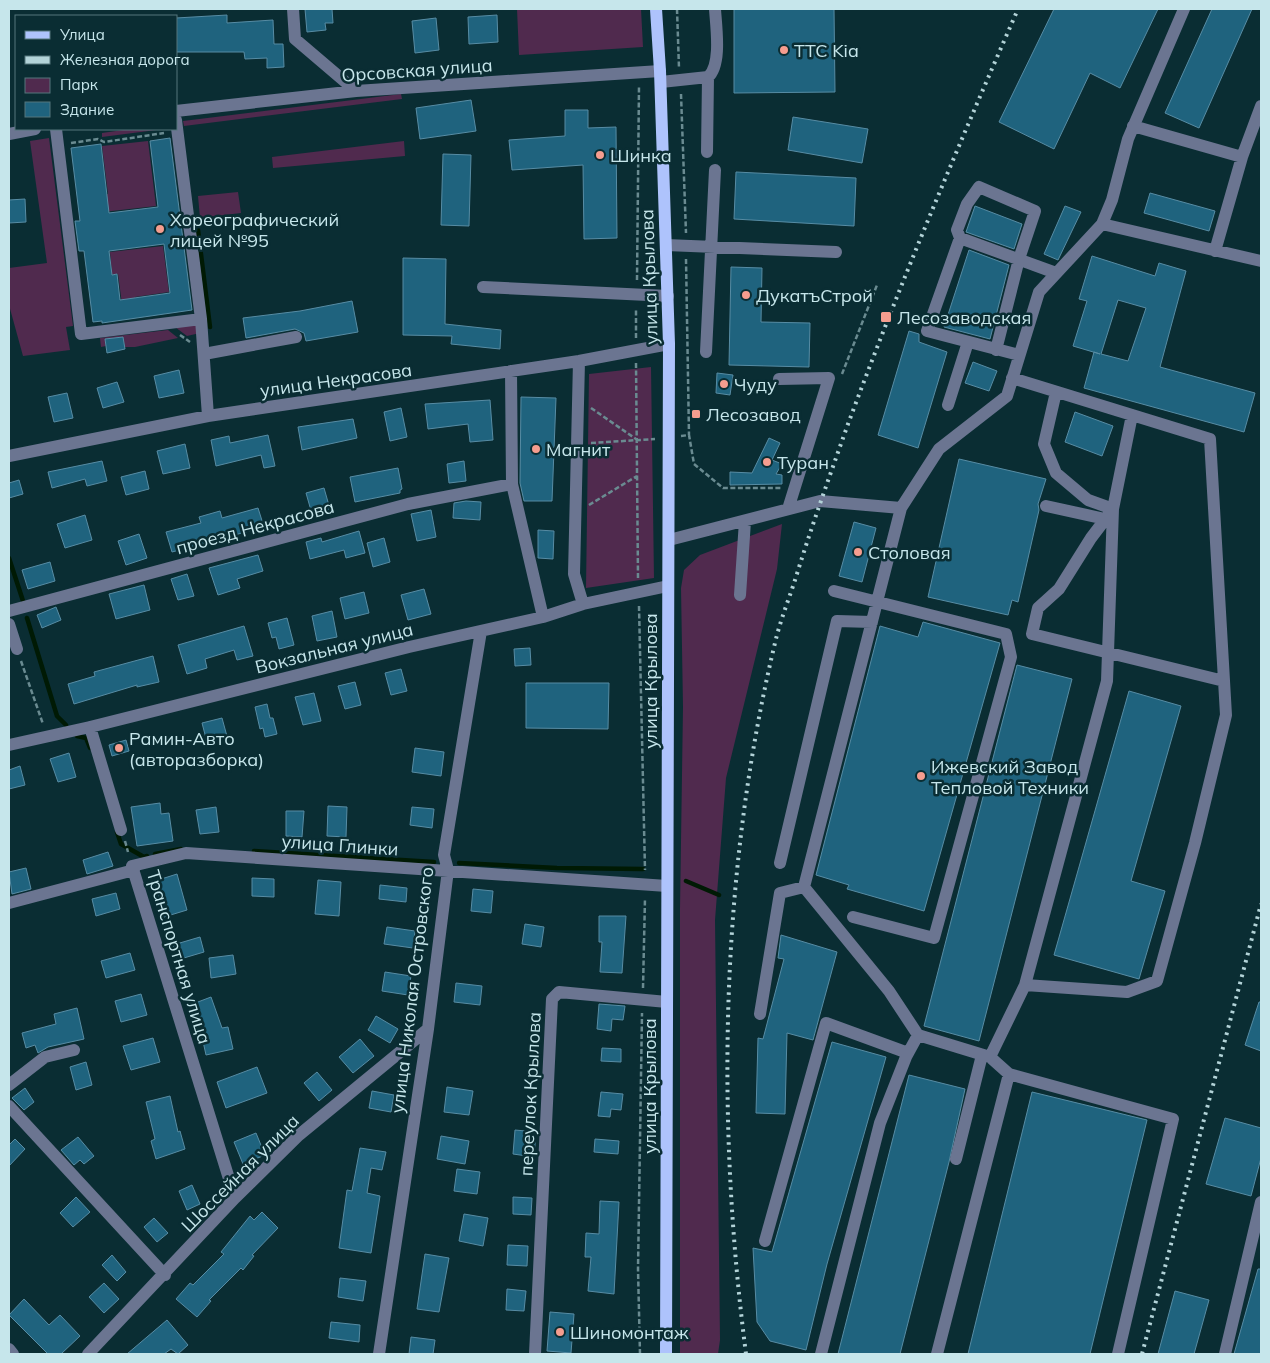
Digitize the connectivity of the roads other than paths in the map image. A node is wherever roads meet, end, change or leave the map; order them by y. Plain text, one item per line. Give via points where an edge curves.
1 (293, 9) edge
2 (656, 9) edge
3 (715, 9) edge
4 (1184, 9) edge
5 (661, 76) junction
6 (708, 77) junction
7 (356, 91) junction
8 (1261, 106) edge
9 (178, 110) edge
10 (1133, 126) junction
11 (30, 130) edge
12 (56, 130) edge
13 (178, 130) edge
14 (9, 134) edge
15 (707, 152) dead end
16 (1242, 157) junction
17 (716, 170) dead end
18 (1102, 224) junction
19 (960, 238) junction
20 (666, 245) junction
21 (710, 247) junction
22 (1215, 251) junction
23 (836, 252) dead end
24 (1019, 259) junction
25 (1261, 261) edge
26 (1056, 273) junction
27 (484, 287) dead end
28 (668, 296) junction
29 (201, 318) junction
30 (296, 338) dead end
31 (968, 342) junction
32 (669, 344) junction
33 (996, 350) junction
34 (706, 352) dead end
35 (204, 353) junction
36 (1019, 355) junction
37 (579, 361) junction
38 (511, 371) junction
39 (1012, 378) junction
40 (779, 379) dead end
41 (1056, 392) junction
42 (948, 404) dead end
43 (1132, 415) junction
44 (208, 416) junction
45 (9, 456) edge
46 (512, 484) junction
47 (1046, 506) dead end
48 (900, 508) junction
49 (788, 509) junction
50 (1109, 514) junction
51 (745, 520) junction
52 (669, 540) junction
53 (668, 586) junction
54 (834, 591) dead end
55 (740, 595) dead end
56 (877, 600) junction
57 (583, 604) junction
58 (9, 611) edge
59 (543, 617) junction
60 (872, 622) junction
61 (9, 624) edge
62 (480, 631) junction
63 (17, 649) road end
64 (1109, 652) junction
65 (1224, 681) junction
66 (90, 727) junction
67 (9, 745) edge
68 (121, 830) road end
69 (780, 863) dead end
70 (133, 868) junction
71 (448, 870) junction
72 (667, 886) junction
73 (804, 887) junction
74 (9, 903) edge
75 (853, 917) dead end
76 (1025, 985) junction
77 (667, 1002) junction
78 (760, 1014) dead end
79 (428, 1029) junction
80 (918, 1035) junction
81 (74, 1050) dead end
82 (908, 1053) junction
83 (986, 1056) junction
84 (1009, 1074) junction
85 (9, 1085) edge
86 (9, 1106) edge
87 (956, 1159) dead end
88 (235, 1198) junction
89 (1261, 1202) edge
90 (765, 1242) dead end
91 (165, 1275) junction
92 (9, 1349) edge
93 (13, 1354) edge
94 (88, 1354) edge
95 (380, 1354) edge
96 (535, 1354) edge
97 (666, 1354) edge
98 (821, 1354) edge
99 (937, 1354) edge
100 (1118, 1354) edge
101 (1225, 1354) edge

1 - 7 street via 295,39
2 - 5 main road, улица Крылова
3 - 6 street via 715,67
4 - 10 street
5 - 6 street, Орсовская улица via 680,80
5 - 7 street, Орсовская улица via 640,73
5 - 20 main road, улица Крылова
6 - 15 street
7 - 9 street, Орсовская улица
8 - 16 street
10 - 16 street
10 - 18 street
11 - 14 street
12 - 29 street via 81,334
13 - 29 street via 195,226
16 - 22 street
17 - 21 street
18 - 22 street
18 - 26 street
19 - 24 street
19 - 24 street via 957,230 967,204 979,187 1035,211
19 - 31 street via 927,331
20 - 21 street
20 - 28 main road, улица Крылова
21 - 23 street
21 - 34 street
22 - 25 street
24 - 26 street
24 - 33 street
26 - 36 street via 1039,292
27 - 28 street
28 - 32 main road, улица Крылова
29 - 35 street
30 - 35 street
31 - 33 street
31 - 42 street
32 - 37 street, улица Некрасова
32 - 52 main road, улица Крылова
33 - 36 street
35 - 44 street
36 - 39 street
37 - 38 street, улица Некрасова
37 - 57 street via 574,574
38 - 44 street, улица Некрасова
38 - 46 street
39 - 41 street
39 - 48 street via 1006,396 939,449
40 - 49 street via 829,378
41 - 43 street
41 - 50 street via 1044,444 1056,473
43 - 50 street
43 - 65 street via 1210,439
44 - 45 street, улица Некрасова
46 - 58 street, проезд Некрасова via 408,504
46 - 59 street
47 - 50 street
48 - 49 street via 820,501
48 - 56 street
49 - 51 street
50 - 64 street
50 - 64 street via 1059,589 1038,608 1032,634
51 - 52 street
51 - 55 street
52 - 53 main road, улица Крылова
53 - 57 street, Вокзальная улица
53 - 72 main road, улица Крылова
54 - 56 street
56 - 60 street
56 - 75 street via 1006,634 1011,657 934,938
57 - 59 street, Вокзальная улица
59 - 62 street, Вокзальная улица
60 - 69 street via 837,621
60 - 73 street
61 - 63 street
62 - 66 street, Вокзальная улица
62 - 71 street, улица Николая Островского via 444,855
64 - 65 street
64 - 76 street via 1107,681
65 - 76 street via 1226,715 1157,981 1127,992
66 - 67 street, Вокзальная улица
66 - 68 street
70 - 71 street, улица Глинки via 186,853
70 - 74 street, улица Глинки
70 - 88 street, Транспортная улица
71 - 72 street, улица Глинки
71 - 79 street, улица Николая Островского
72 - 77 main road, улица Крылова
73 - 78 street via 780,893
73 - 80 street via 888,991
76 - 83 street
77 - 96 street, переулок Крылова via 559,992 552,999
77 - 97 main road, улица Крылова
79 - 88 street, Шоссейная улица via 299,1135
79 - 95 street, улица Николая Островского
80 - 82 street
80 - 83 street
81 - 85 street via 45,1058
82 - 90 street via 826,1023
82 - 98 street via 880,1123
83 - 84 street
83 - 87 street
84 - 99 street
84 - 100 street via 1172,1119
86 - 91 street
88 - 91 street, Шоссейная улица
89 - 101 street
91 - 94 street, Шоссейная улица
92 - 93 street

